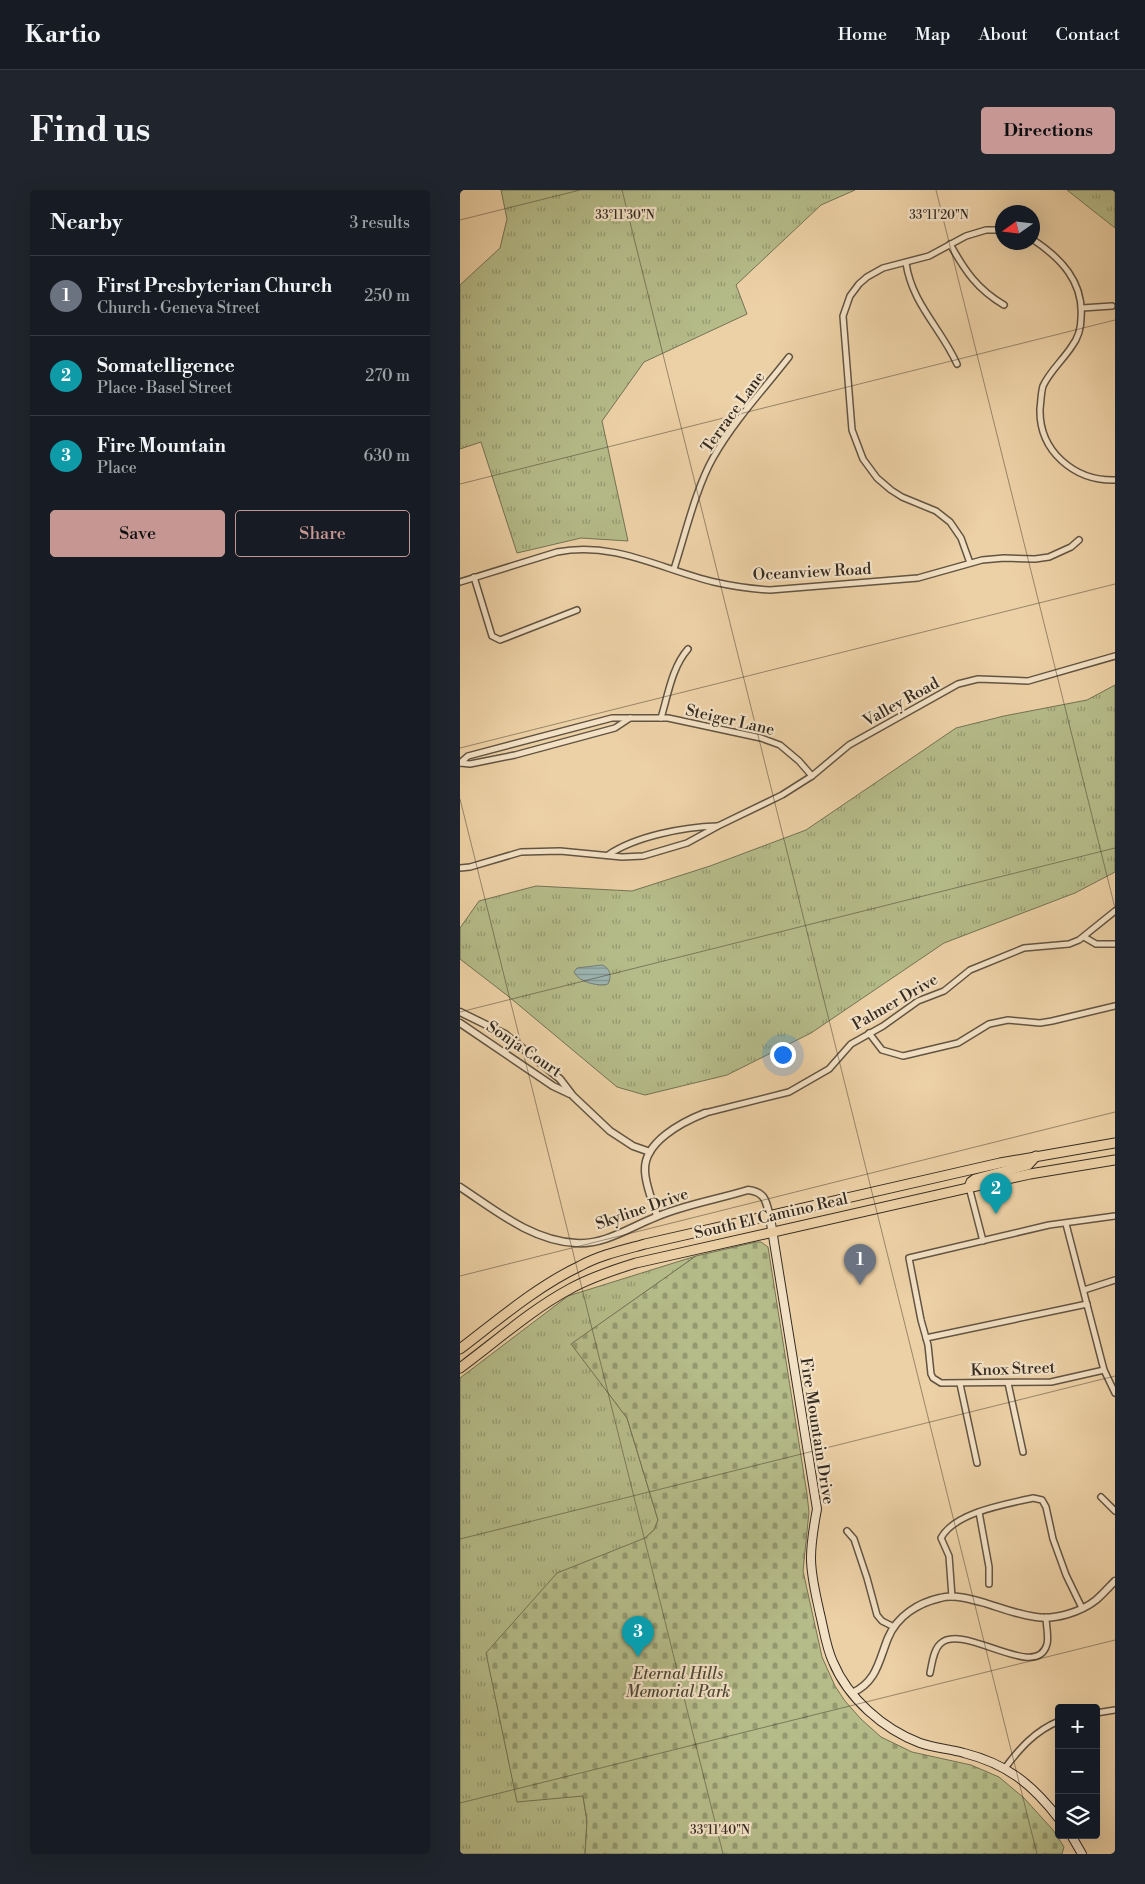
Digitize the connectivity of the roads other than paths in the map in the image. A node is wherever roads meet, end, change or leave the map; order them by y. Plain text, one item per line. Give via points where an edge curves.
1 (995, 230) edge
2 (950, 244) junction
3 (1040, 244) edge
4 (906, 263) junction
5 (1004, 306) dead end
6 (1112, 306) dead end
7 (1082, 308) junction
8 (789, 357) dead end
9 (956, 364) dead end
10 (1115, 480) edge
11 (1078, 540) dead end
12 (970, 563) junction
13 (674, 570) junction
14 (474, 578) junction
15 (460, 582) edge
16 (577, 610) dead end
17 (688, 649) dead end
18 (1115, 656) edge
19 (630, 718) junction
20 (662, 718) junction
21 (460, 763) edge
22 (812, 776) junction
23 (718, 826) junction
24 (608, 855) junction
25 (460, 868) edge
26 (1115, 911) edge
27 (1084, 937) junction
28 (1115, 944) edge
29 (1115, 1006) edge
30 (460, 1012) edge
31 (460, 1023) edge
32 (870, 1033) junction
33 (573, 1096) junction
34 (705, 1113) joint
35 (1115, 1143) edge
36 (650, 1152) junction
37 (1036, 1156) junction
38 (1115, 1160) edge
39 (460, 1187) edge
40 (969, 1187) junction
41 (657, 1216) junction
42 (1115, 1216) edge
43 (770, 1217) junction
44 (1066, 1224) junction
45 (773, 1232) junction
46 (983, 1241) junction
47 (1115, 1280) edge
48 (1084, 1290) junction
49 (1087, 1304) junction
50 (926, 1338) junction
51 (460, 1349) edge
52 (460, 1368) edge
53 (1104, 1370) junction
54 (1008, 1383) junction
55 (960, 1384) junction
56 (1115, 1393) edge
57 (1023, 1452) dead end
58 (977, 1463) dead end
59 (1101, 1496) dead end
60 (1115, 1511) edge
61 (979, 1512) junction
62 (847, 1531) dead end
63 (1113, 1582) edge
64 (989, 1584) dead end
65 (952, 1597) junction
66 (1082, 1608) junction
67 (1046, 1617) junction
68 (894, 1627) junction
69 (930, 1673) dead end
70 (852, 1693) junction
71 (1115, 1710) edge
72 (1100, 1713) edge
73 (1055, 1723) edge
74 (1005, 1768) junction
75 (1055, 1814) edge
76 (1073, 1839) edge
77 (1082, 1854) edge

1 - 2 street via 966,236
2 - 4 street via 929,256
2 - 5 street via 966,272 989,297
3 - 7 street via 1064,264 1072,276
4 - 9 street via 916,298 949,346
4 - 12 street via 883,268 867,277 850,296 845,309 843,326 852,430 863,458 877,478 902,497 936,511 950,522 961,538
6 - 7 street
7 - 10 street via 1073,346 1044,386 1040,420 1045,438 1068,468 1083,476
8 - 13 street, Terrace Lane via 712,459
11 - 12 street, Oceanview Road via 1049,557
12 - 13 street, Oceanview Road via 918,578 770,590 712,582
13 - 14 street, Oceanview Road via 619,552 570,550
14 - 15 street, Oceanview Road
14 - 16 street via 492,636 500,640
17 - 20 street via 677,667
18 - 22 street, Valley Road via 1028,681 978,679 958,684 849,745
19 - 20 street, Steiger Lane
19 - 21 street, Steiger Lane via 615,728 552,745 470,764
19 - 21 street, Steiger Lane via 612,718 517,742 468,756
20 - 22 street, Steiger Lane via 761,738 780,745
22 - 23 street, Valley Road via 782,795
23 - 24 street, Valley Road via 702,826 646,838 620,846
23 - 24 street, Valley Road via 687,843 643,856
24 - 25 street, Valley Road via 521,852 470,868
26 - 27 street, Palmer Drive
27 - 28 street via 1096,944
27 - 32 street, Palmer Drive via 1069,944 1024,948 970,970 944,991 918,1001
29 - 32 street via 1040,1023 1008,1020 989,1024 958,1043 903,1056 882,1050
30 - 33 street, Sonja Court via 512,1040 560,1079
31 - 33 street, Sonja Court
32 - 34 street, Palmer Drive via 851,1044 829,1069 789,1092
33 - 36 street, Sonja Court via 610,1131
34 - 36 street, Palmer Drive via 664,1136
35 - 37 main road, South El Camino Real
36 - 41 street via 645,1172
37 - 40 main road via 1028,1165 974,1179
37 - 43 main road, South El Camino Real
38 - 40 main road, South El Camino Real
39 - 41 street, Skyline Drive via 524,1229 577,1243 613,1236
40 - 45 main road, South El Camino Real
40 - 46 street
41 - 43 street, Skyline Drive via 748,1190 757,1191 766,1200
42 - 44 street
43 - 45 main road, Fire Mountain Drive
43 - 51 main road, South El Camino Real via 645,1244 592,1260 557,1278
44 - 46 street
44 - 48 street
45 - 52 main road, South El Camino Real via 636,1262 587,1281 549,1302
45 - 70 main road, Fire Mountain Drive via 817,1509 811,1550 812,1580 830,1654
46 - 50 street via 909,1258
47 - 48 street
48 - 49 street
49 - 50 street
49 - 53 street
50 - 55 street, Knox Street via 933,1378 941,1383
53 - 54 street, Knox Street via 1050,1382
53 - 56 street
54 - 55 street, Knox Street
54 - 57 street
55 - 58 street
59 - 60 street
61 - 64 street
61 - 65 street via 945,1531 942,1538 949,1556
61 - 66 street via 1033,1498 1042,1500 1066,1575
62 - 68 street via 854,1540 877,1615
63 - 66 street via 1096,1600
65 - 67 street via 1037,1618
65 - 68 street via 919,1604 904,1614
66 - 67 street
67 - 69 street via 1047,1644 1036,1656 1024,1658 959,1638 939,1644
68 - 70 street via 876,1672
70 - 74 main road, Fire Mountain Drive via 884,1723 920,1743 965,1753
71 - 72 street
73 - 74 street via 1029,1739
74 - 75 main road, Fire Mountain Drive via 1037,1792
76 - 77 main road

